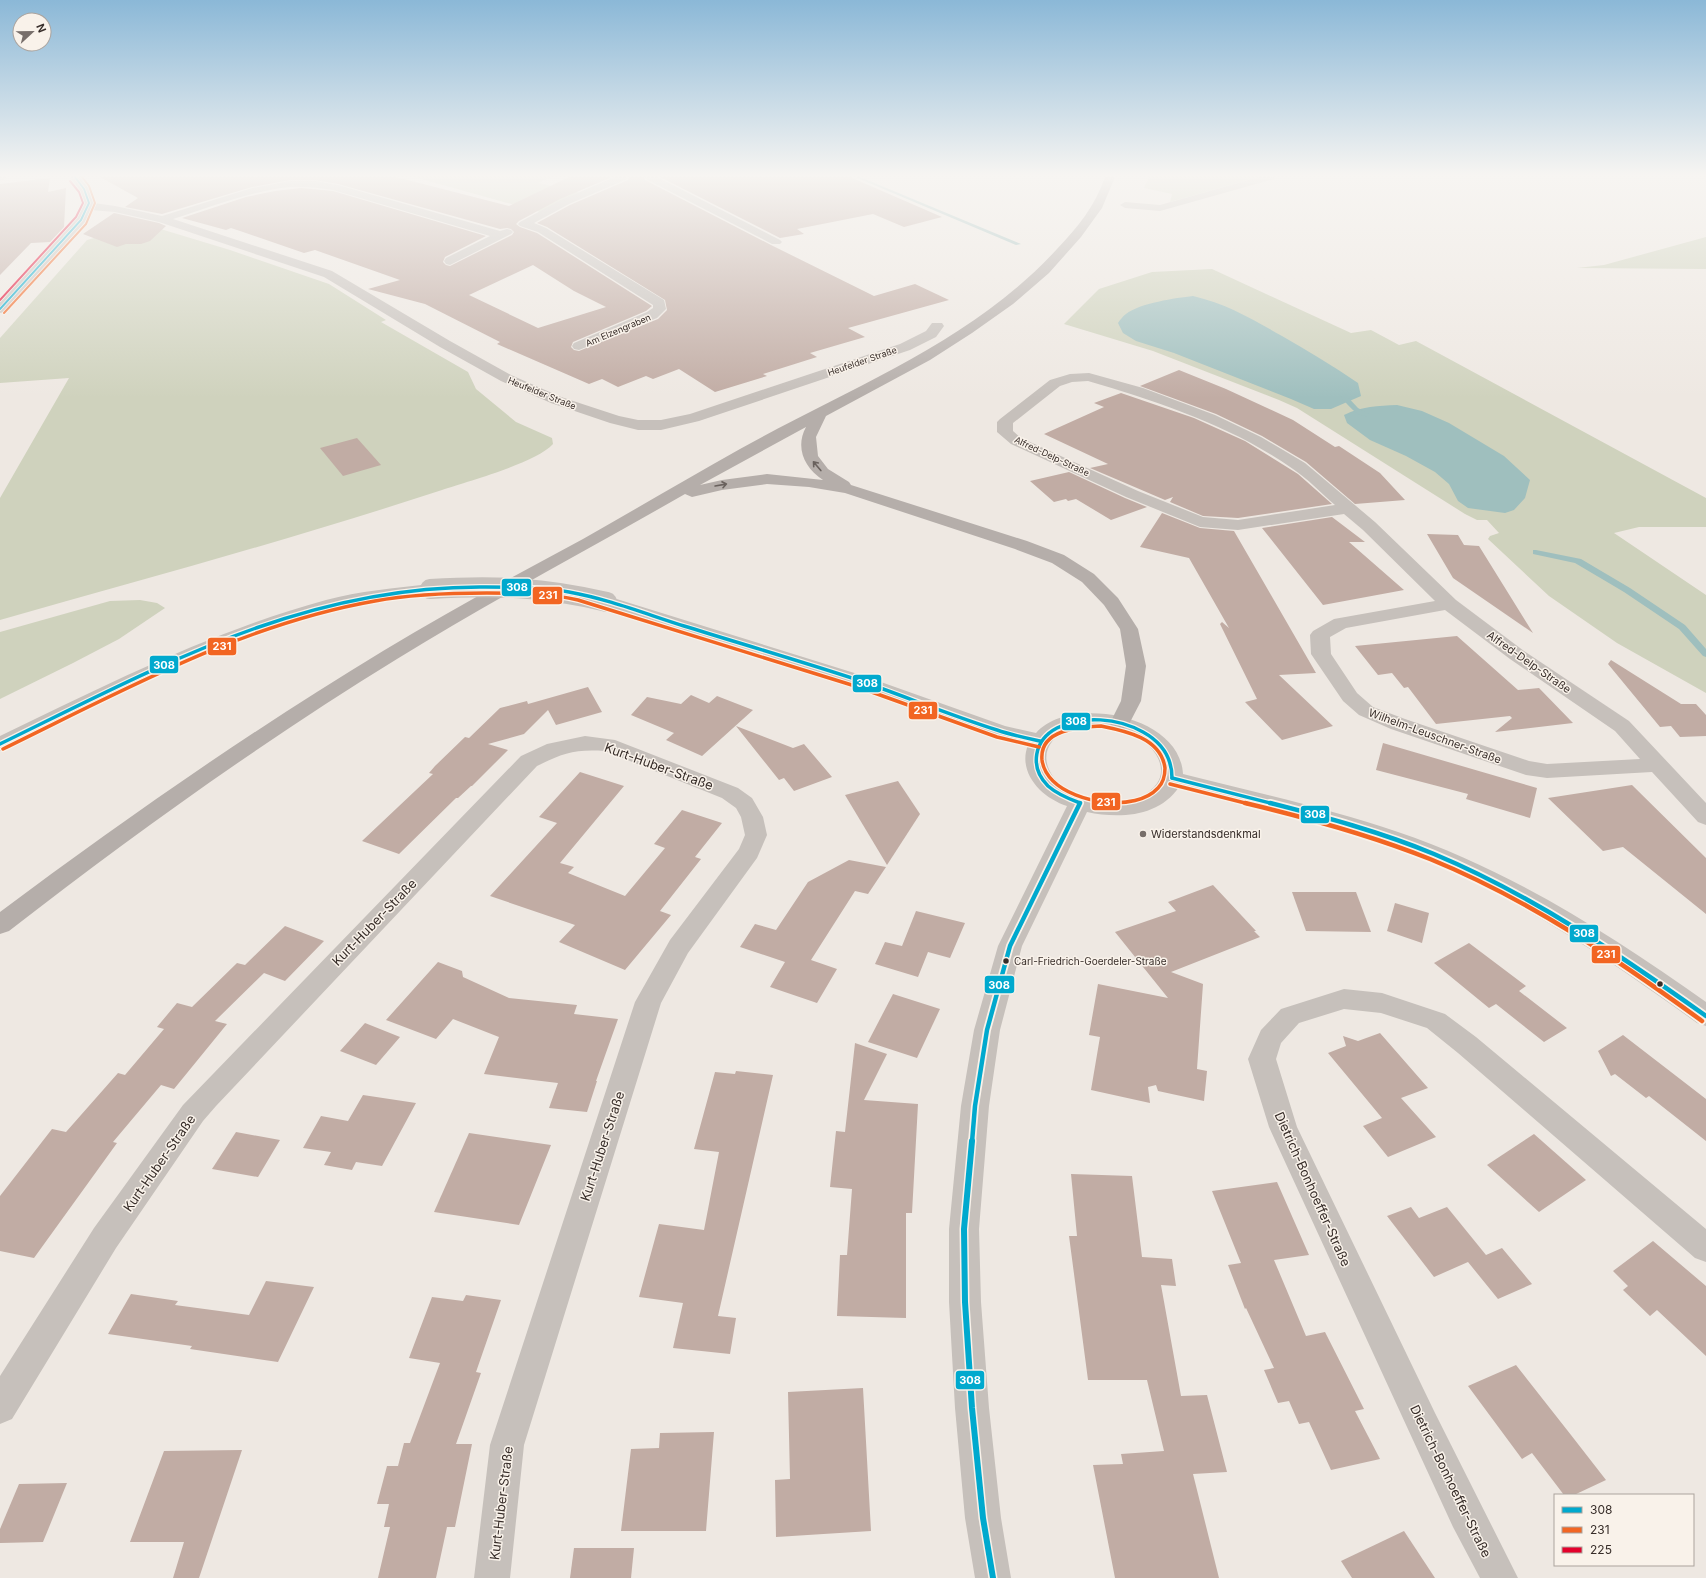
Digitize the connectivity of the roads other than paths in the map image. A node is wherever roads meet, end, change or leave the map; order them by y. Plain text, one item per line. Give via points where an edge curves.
1 (53, 251) edge
2 (257, 251) edge
3 (470, 251) edge
4 (575, 251) edge
5 (1065, 251) edge
6 (450, 261) dead end
7 (0, 309) edge
8 (937, 326) dead end
9 (579, 346) dead end
10 (820, 413) junction
11 (848, 489) junction
12 (670, 497) junction
13 (1348, 508) junction
14 (1449, 604) junction
15 (1120, 723) junction
16 (1040, 741) junction
17 (0, 744) edge
18 (1657, 765) junction
19 (1172, 778) junction
20 (1080, 804) junction
21 (1706, 817) edge
22 (0, 925) edge
23 (1706, 1016) edge
24 (1706, 1248) edge
25 (0, 1407) edge
26 (492, 1578) edge
27 (993, 1578) edge
28 (1500, 1578) edge

1 - 7 street
2 - 8 street, Heufelder Straße via 328,274 506,378 556,400 638,425 661,425 694,418 905,347 931,334
3 - 6 street
4 - 9 street, Am Elzengraben via 659,303 660,309 652,316
5 - 10 main road via 1035,280 984,319 926,356
11 -> 10 main road via 822,472 810,456 808,437
10 - 12 main road
12 -> 11 main road via 722,485 767,479 809,482
11 - 15 main road via 1021,545 1058,559 1088,578 1111,602 1129,630 1136,666 1131,701
12 - 22 main road via 386,657 221,764
13 - 13 street, Alfred-Delp-Straße via 1299,466 1256,440 1210,418 1138,391 1089,377 1070,378 1055,383 1005,422 1005,432 1016,441 1200,522 1238,525
13 - 14 street, Alfred-Delp-Straße
14 - 18 street, Alfred-Delp-Straße via 1517,655 1622,726
14 - 18 street, Wilhelm-Leuschner-Straße via 1341,623 1320,635 1321,654 1350,697 1366,711 1526,768 1547,771
15 - 16 street via 1101,720 1064,724
15 - 19 street via 1143,732 1161,745 1173,767
16 - 17 street, bridge via 999,731 857,680 607,602 568,593 476,586 382,595 332,604 278,620 165,665
16 - 20 street via 1034,757 1039,775 1055,791
18 - 21 street, Alfred-Delp-Straße
19 - 20 street via 1162,794 1143,804 1116,809
19 - 23 street via 1299,810 1397,839 1472,870 1530,900 1607,946
20 - 27 street via 1010,946 987,1030 975,1106 964,1229 965,1302 982,1510
24 - 28 street, Dietrich-Bonhoeffer-Straße via 1436,1021 1382,1003 1344,1000 1290,1016 1270,1038 1262,1059 1283,1127 1423,1425
25 - 26 street, Kurt-Huber-Straße via 105,1238 206,1098 529,761 555,749 585,743 608,745 730,793 744,803 752,817 756,835 749,852 679,947 648,1002 507,1445

